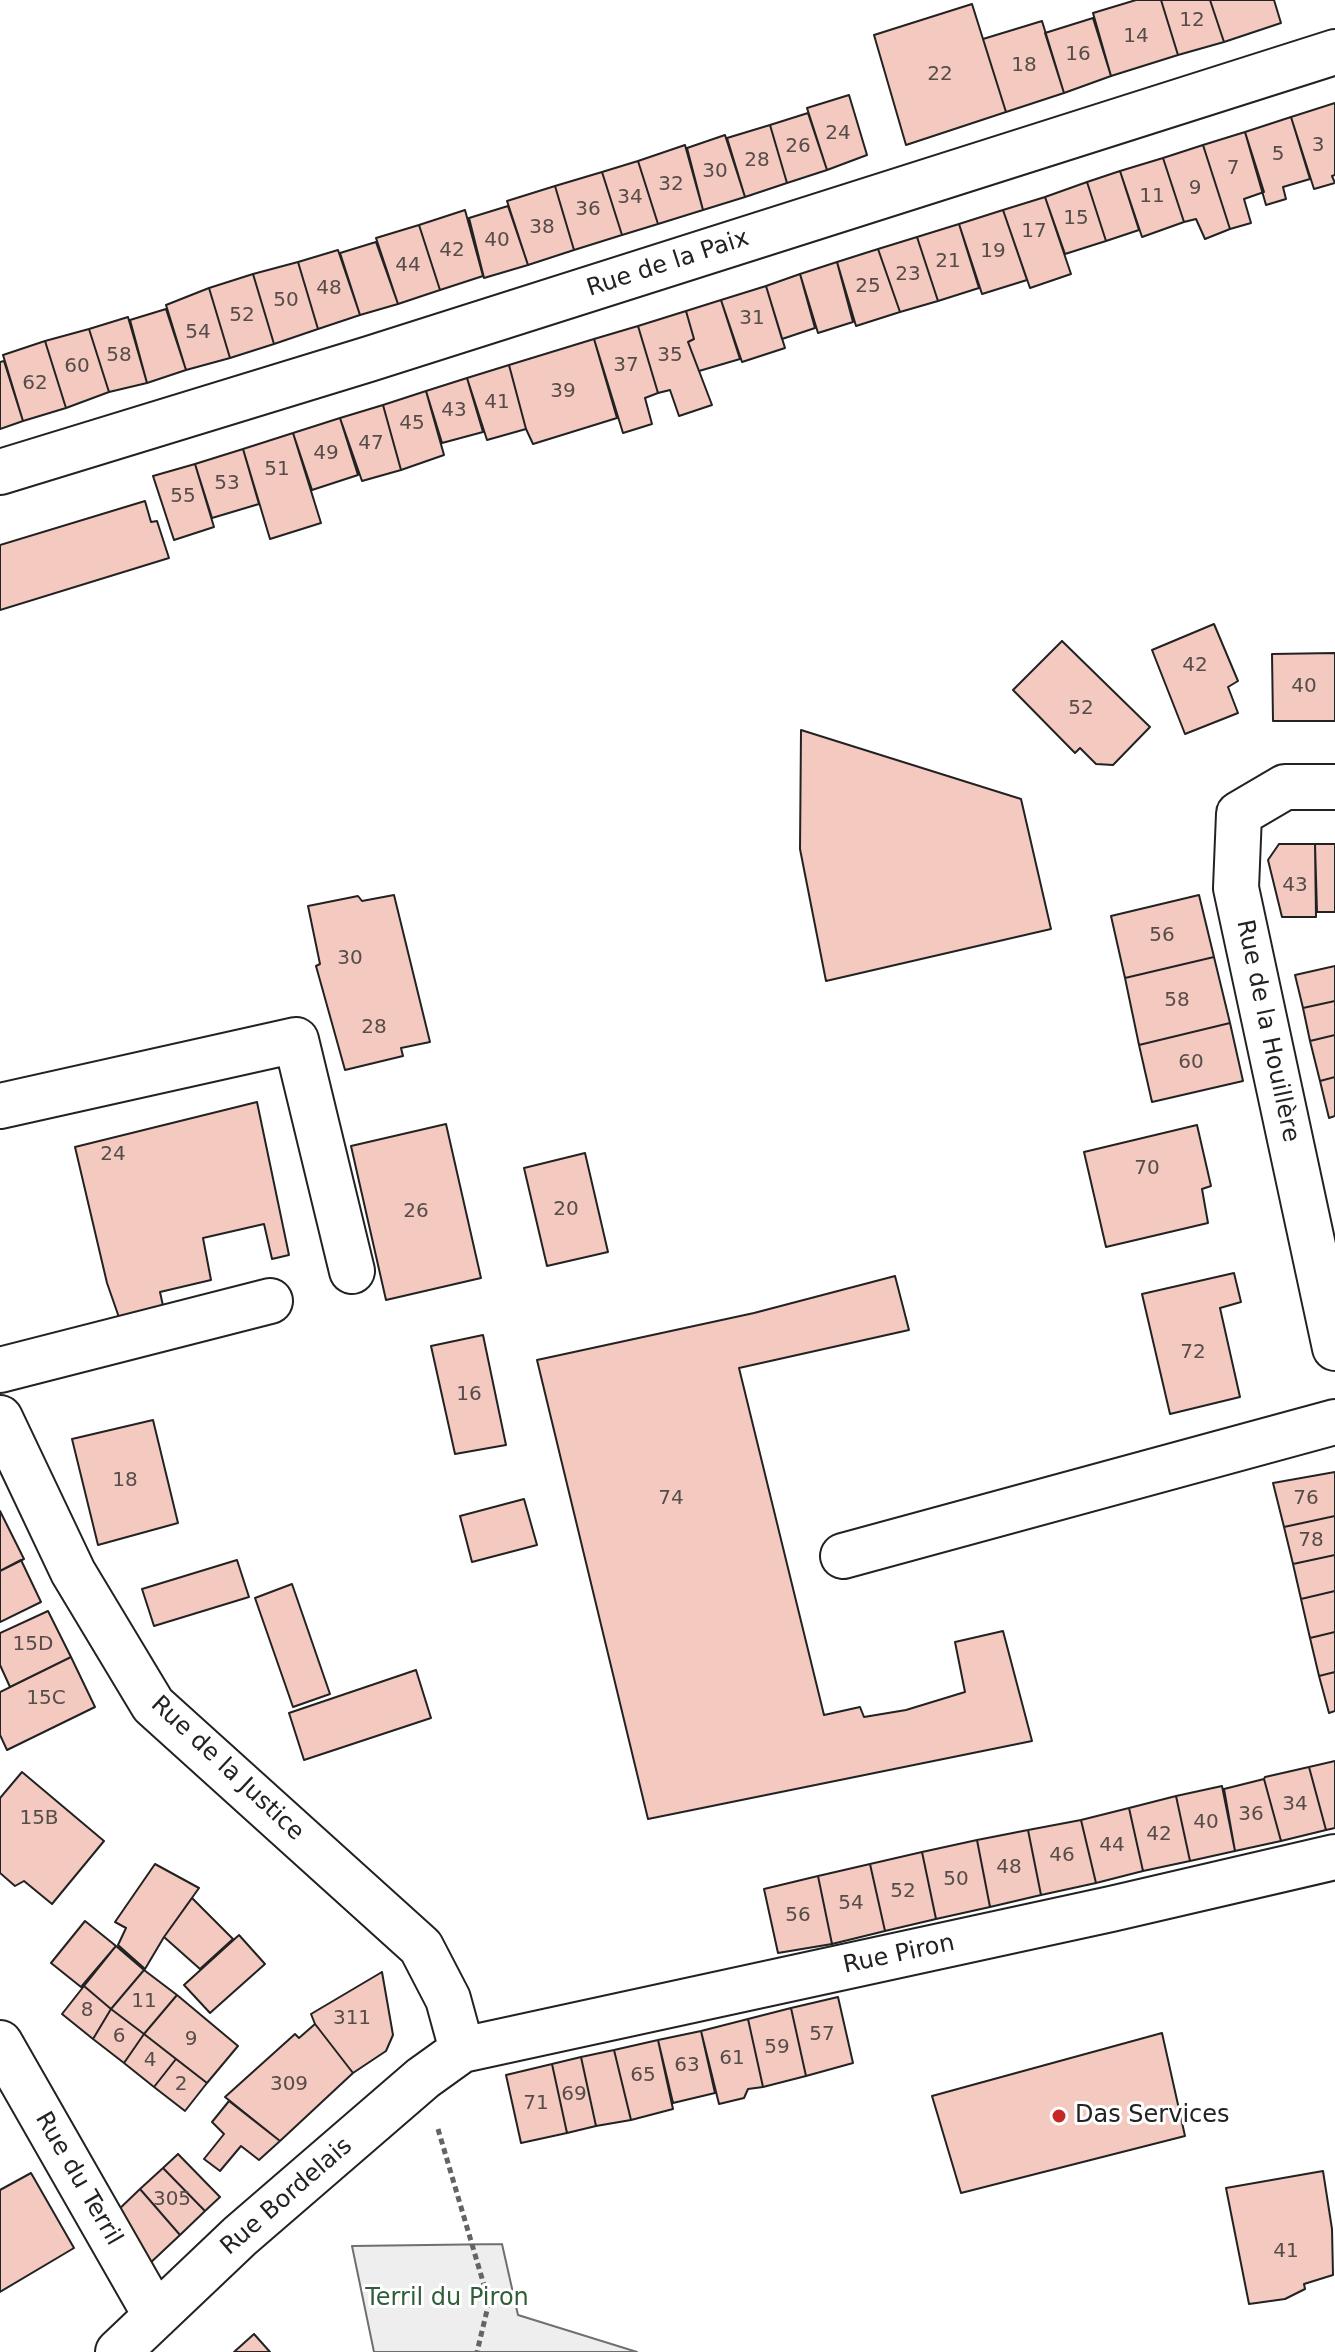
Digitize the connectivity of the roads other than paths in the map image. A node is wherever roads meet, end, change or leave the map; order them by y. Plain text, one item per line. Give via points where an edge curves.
1 (1335, 52) edge
2 (0, 472) edge
3 (1335, 787) edge
4 (0, 1106) edge
5 (352, 1271) dead end
6 (270, 1301) dead end
7 (1335, 1348) edge
8 (0, 1370) edge
9 (0, 1418) edge
10 (1335, 1422) edge
11 (843, 1556) dead end
12 (1335, 1857) edge
13 (0, 2043) edge
14 (462, 2050) junction
15 (156, 2316) junction
16 (118, 2352) edge

1 - 2 street, Rue de la Paix
3 - 7 street, Rue de la Houillère via 1285,787 1239,814 1236,888
4 - 5 street via 296,1040
6 - 8 street
9 - 14 street, Rue de la Justice via 73,1572 153,1705 421,1947 448,1999
10 - 11 street
12 - 14 street, Rue Piron
13 - 15 street, Rue du Terril
14 - 15 street, Rue Bordelais via 240,2236
15 - 16 street, Rue Bordelais

